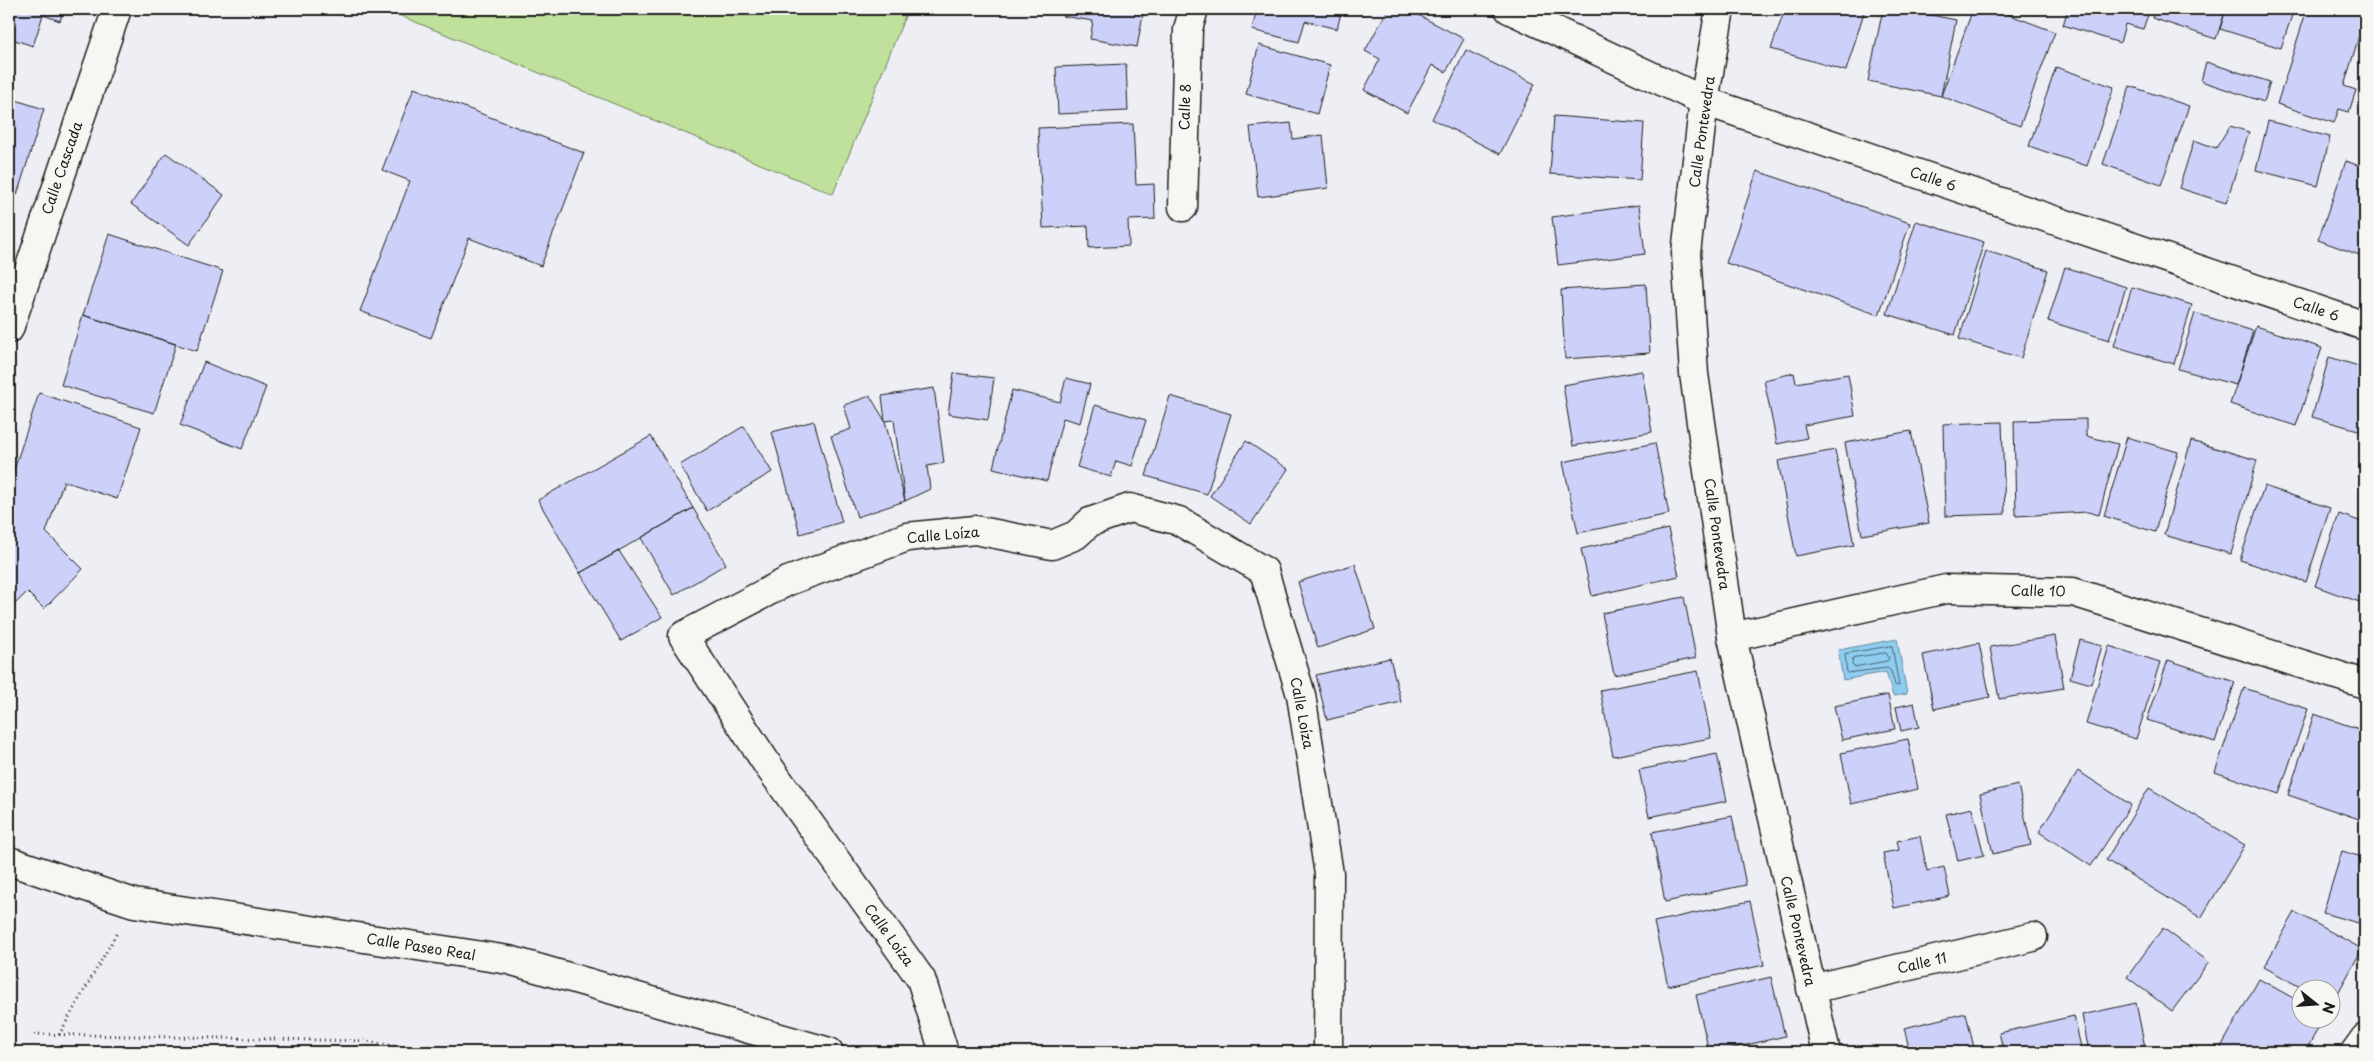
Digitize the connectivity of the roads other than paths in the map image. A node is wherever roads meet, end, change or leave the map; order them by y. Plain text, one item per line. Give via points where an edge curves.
1 (117, 9) edge
2 (1194, 9) edge
3 (1509, 9) edge
4 (1720, 9) edge
5 (1704, 101) junction
6 (1183, 207) dead end
7 (18, 269) edge
8 (2365, 326) edge
9 (9, 329) edge
10 (1732, 637) junction
11 (2365, 684) edge
12 (9, 861) edge
13 (2033, 937) dead end
14 (1811, 989) junction
15 (2365, 1038) edge
16 (829, 1052) edge
17 (944, 1052) edge
18 (1328, 1052) edge
19 (1826, 1052) edge
20 (2355, 1052) edge

1 - 7 street, Calle Cascada
2 - 6 street, Calle 8 via 1188,29
3 - 5 street, Calle 6
4 - 5 street, Calle Pontevedra
5 - 8 street, Calle 6
5 - 10 street, Calle Pontevedra via 1686,253 1694,374
7 - 9 street, Calle Cascada
10 - 11 street, Calle 10 via 1946,589 2073,592
10 - 14 street, Calle Pontevedra
12 - 16 street, Calle Paseo Real via 134,903 509,960
13 - 14 street, Calle 11
14 - 19 street, Calle Pontevedra
15 - 20 street
17 - 18 street, Calle Loíza via 921,979 769,767 683,636 788,581 907,536 974,530 1052,545 1076,535 1090,522 1130,508 1179,521 1264,571 1301,695 1329,874

